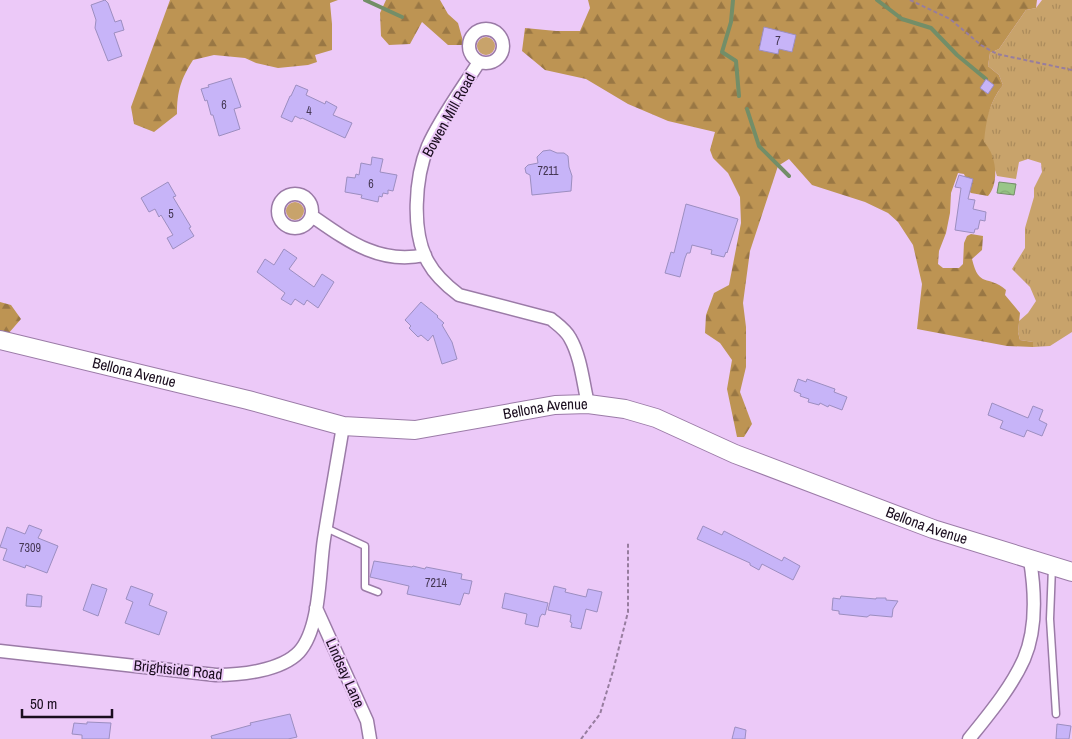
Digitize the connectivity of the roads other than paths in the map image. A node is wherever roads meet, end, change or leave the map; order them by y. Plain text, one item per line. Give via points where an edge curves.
1 (479, 62) dead end
2 (312, 216) dead end
3 (425, 256) junction
4 (0, 340) edge
5 (588, 404) junction
6 (343, 426) junction
7 (326, 528) junction
8 (1030, 560) junction
9 (1052, 566) junction
10 (1072, 572) edge
11 (378, 592) dead end
12 (316, 608) junction
13 (0, 650) edge
14 (1056, 714) dead end
15 (370, 739) edge
16 (969, 739) edge

1 - 3 street, Bowen Mill Road via 428,146 420,169 418,222
2 - 3 street via 376,254 398,258
3 - 5 street, Bowen Mill Road via 436,274 459,295 551,319 560,327 570,337 575,350
4 - 6 main road, Bellona Avenue
5 - 6 main road, Bellona Avenue via 555,405 415,430
5 - 8 main road, Bellona Avenue via 625,409 656,418 735,454 933,529
6 - 7 street, Brightside Road
7 - 11 lane via 365,546 365,587
7 - 12 street, Brightside Road
8 - 9 main road, Bellona Avenue
8 - 16 street via 1033,621 1024,658 1000,698
9 - 10 main road, Bellona Avenue
9 - 14 lane via 1050,618
12 - 13 street, Brightside Road via 306,643 297,654 279,664 236,675 188,673
12 - 15 street, Lindsay Lane via 367,721

